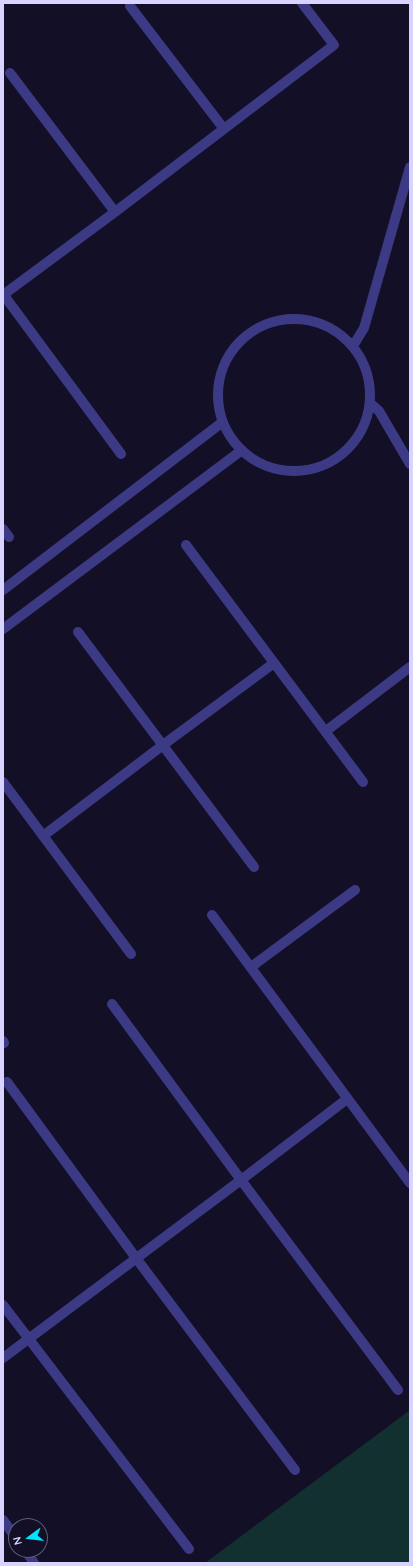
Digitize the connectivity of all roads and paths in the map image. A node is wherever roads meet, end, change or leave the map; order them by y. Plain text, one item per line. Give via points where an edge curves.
1 (302, 3) edge
2 (130, 6) dead end
3 (10, 73) dead end
4 (224, 129) junction
5 (410, 167) edge
6 (115, 212) junction
7 (3, 295) edge
8 (353, 346) junction
9 (370, 403) junction
10 (220, 424) junction
11 (242, 450) junction
12 (122, 454) dead end
13 (410, 464) edge
14 (186, 545) dead end
15 (3, 590) edge
16 (3, 629) edge
17 (78, 632) dead end
18 (274, 663) junction
19 (410, 666) edge
20 (326, 731) junction
21 (163, 745) junction
22 (3, 782) edge
23 (363, 782) dead end
24 (43, 836) junction
25 (254, 867) dead end
26 (355, 890) dead end
27 (212, 915) dead end
28 (132, 954) dead end
29 (251, 967) junction
30 (112, 1004) dead end
31 (7, 1082) dead end
32 (347, 1099) junction
33 (241, 1180) junction
34 (410, 1183) edge
35 (136, 1258) junction
36 (3, 1305) edge
37 (28, 1339) junction
38 (3, 1358) edge
39 (398, 1390) dead end
40 (295, 1470) dead end
41 (189, 1549) dead end

1 - 4 street via 334,45
2 - 4 street
3 - 6 street
4 - 6 street
5 - 8 street via 364,328
6 - 7 street
7 - 12 street
8 - 9 street via 368,373
8 - 10 street via 330,327 302,318 272,321 246,335 226,358 217,386
9 - 11 street via 361,432 342,455 316,469 286,471 257,462
9 - 13 street via 379,411
10 - 11 street
10 - 15 street
11 - 16 street
14 - 18 street
17 - 21 street
18 - 20 street
18 - 21 street
19 - 20 street
20 - 23 street
21 - 24 street
21 - 25 street
22 - 24 street
24 - 28 street
26 - 29 street
27 - 29 street
29 - 32 street
30 - 33 street
31 - 35 street
32 - 33 street
32 - 34 street
33 - 35 street
33 - 39 street
35 - 37 street
35 - 40 street
36 - 37 street
37 - 38 street
37 - 41 street

